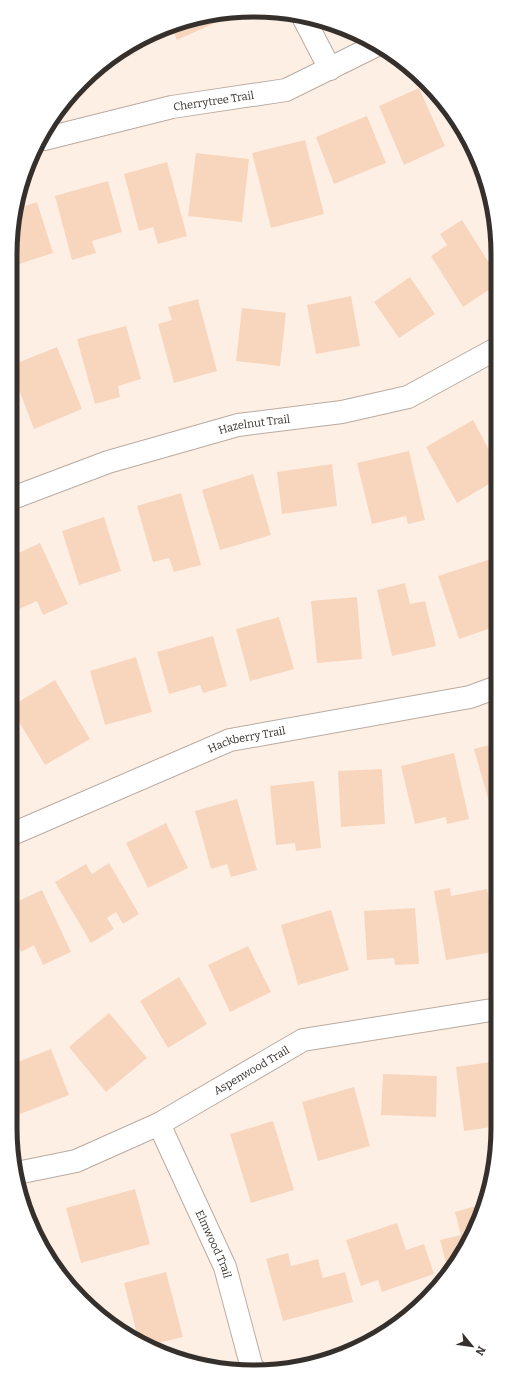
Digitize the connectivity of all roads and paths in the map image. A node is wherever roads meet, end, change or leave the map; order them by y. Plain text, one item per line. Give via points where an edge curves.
1 (306, 23) edge
2 (371, 48) edge
3 (330, 69) junction
4 (47, 138) edge
5 (491, 352) edge
6 (17, 496) edge
7 (491, 689) edge
8 (17, 831) edge
9 (491, 1010) edge
10 (159, 1124) junction
11 (22, 1172) edge
12 (251, 1365) edge

1 - 3 street
2 - 3 street, Cherrytree Trail
3 - 4 street, Cherrytree Trail via 286,90 172,107
5 - 6 street, Hazelnut Trail via 408,397 342,412 238,425 108,462
7 - 8 street, Hackberry Trail via 470,697 230,740
9 - 10 street, Aspenwood Trail via 303,1040
10 - 11 street, Aspenwood Trail via 76,1161
10 - 12 street, Elmwood Trail via 225,1267

